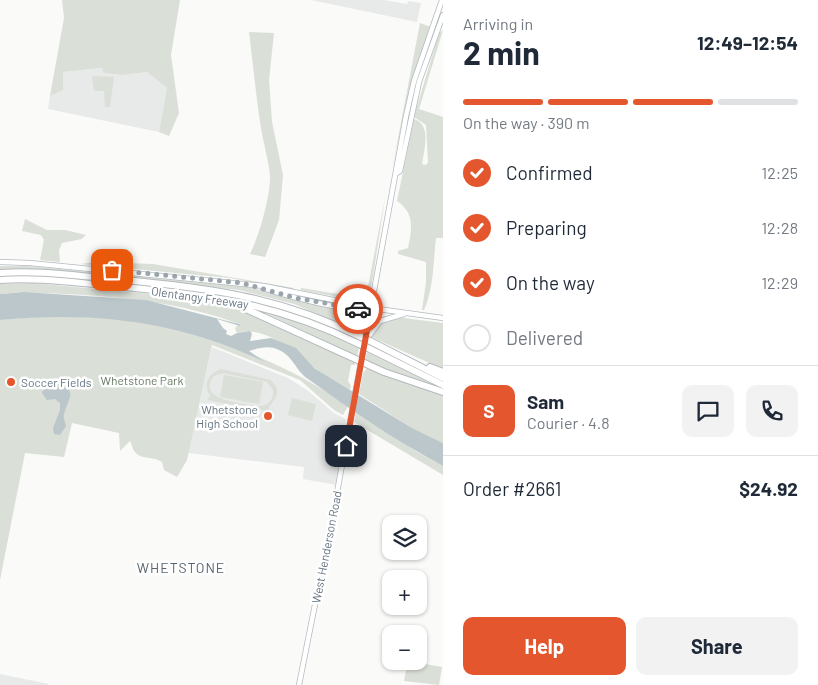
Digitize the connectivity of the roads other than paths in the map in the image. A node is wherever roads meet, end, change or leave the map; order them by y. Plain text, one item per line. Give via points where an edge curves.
1 (442, 0) edge
2 (443, 14) edge
3 (397, 173) junction
4 (0, 262) edge
5 (0, 273) edge
6 (0, 280) edge
7 (195, 294) junction
8 (371, 308) junction
9 (408, 313) junction
10 (443, 318) edge
11 (365, 342) junction
12 (361, 362) junction
13 (411, 362) junction
14 (443, 372) edge
15 (443, 378) edge
16 (443, 386) edge
17 (443, 392) edge
18 (299, 685) edge

1 - 3 main road, West Henderson Road via 414,81 395,169
2 - 3 main road, West Henderson Road via 419,82
3 - 8 main road, West Henderson Road
4 - 8 main road via 255,285
5 - 11 highway, Olentangy Freeway via 53,274 230,292 296,309
6 - 7 highway, Olentangy Freeway via 52,281
7 - 11 highway, Olentangy Freeway via 282,312
7 - 12 highway via 243,307
8 - 9 main road
8 - 11 main road, West Henderson Road
9 - 10 main road
9 - 11 main road via 382,319
11 - 12 main road, West Henderson Road
11 - 13 highway, Olentangy Freeway
11 - 16 highway, Olentangy Freeway
12 - 17 highway
12 - 18 main road, West Henderson Road
13 - 14 highway
13 - 15 highway, Olentangy Freeway

